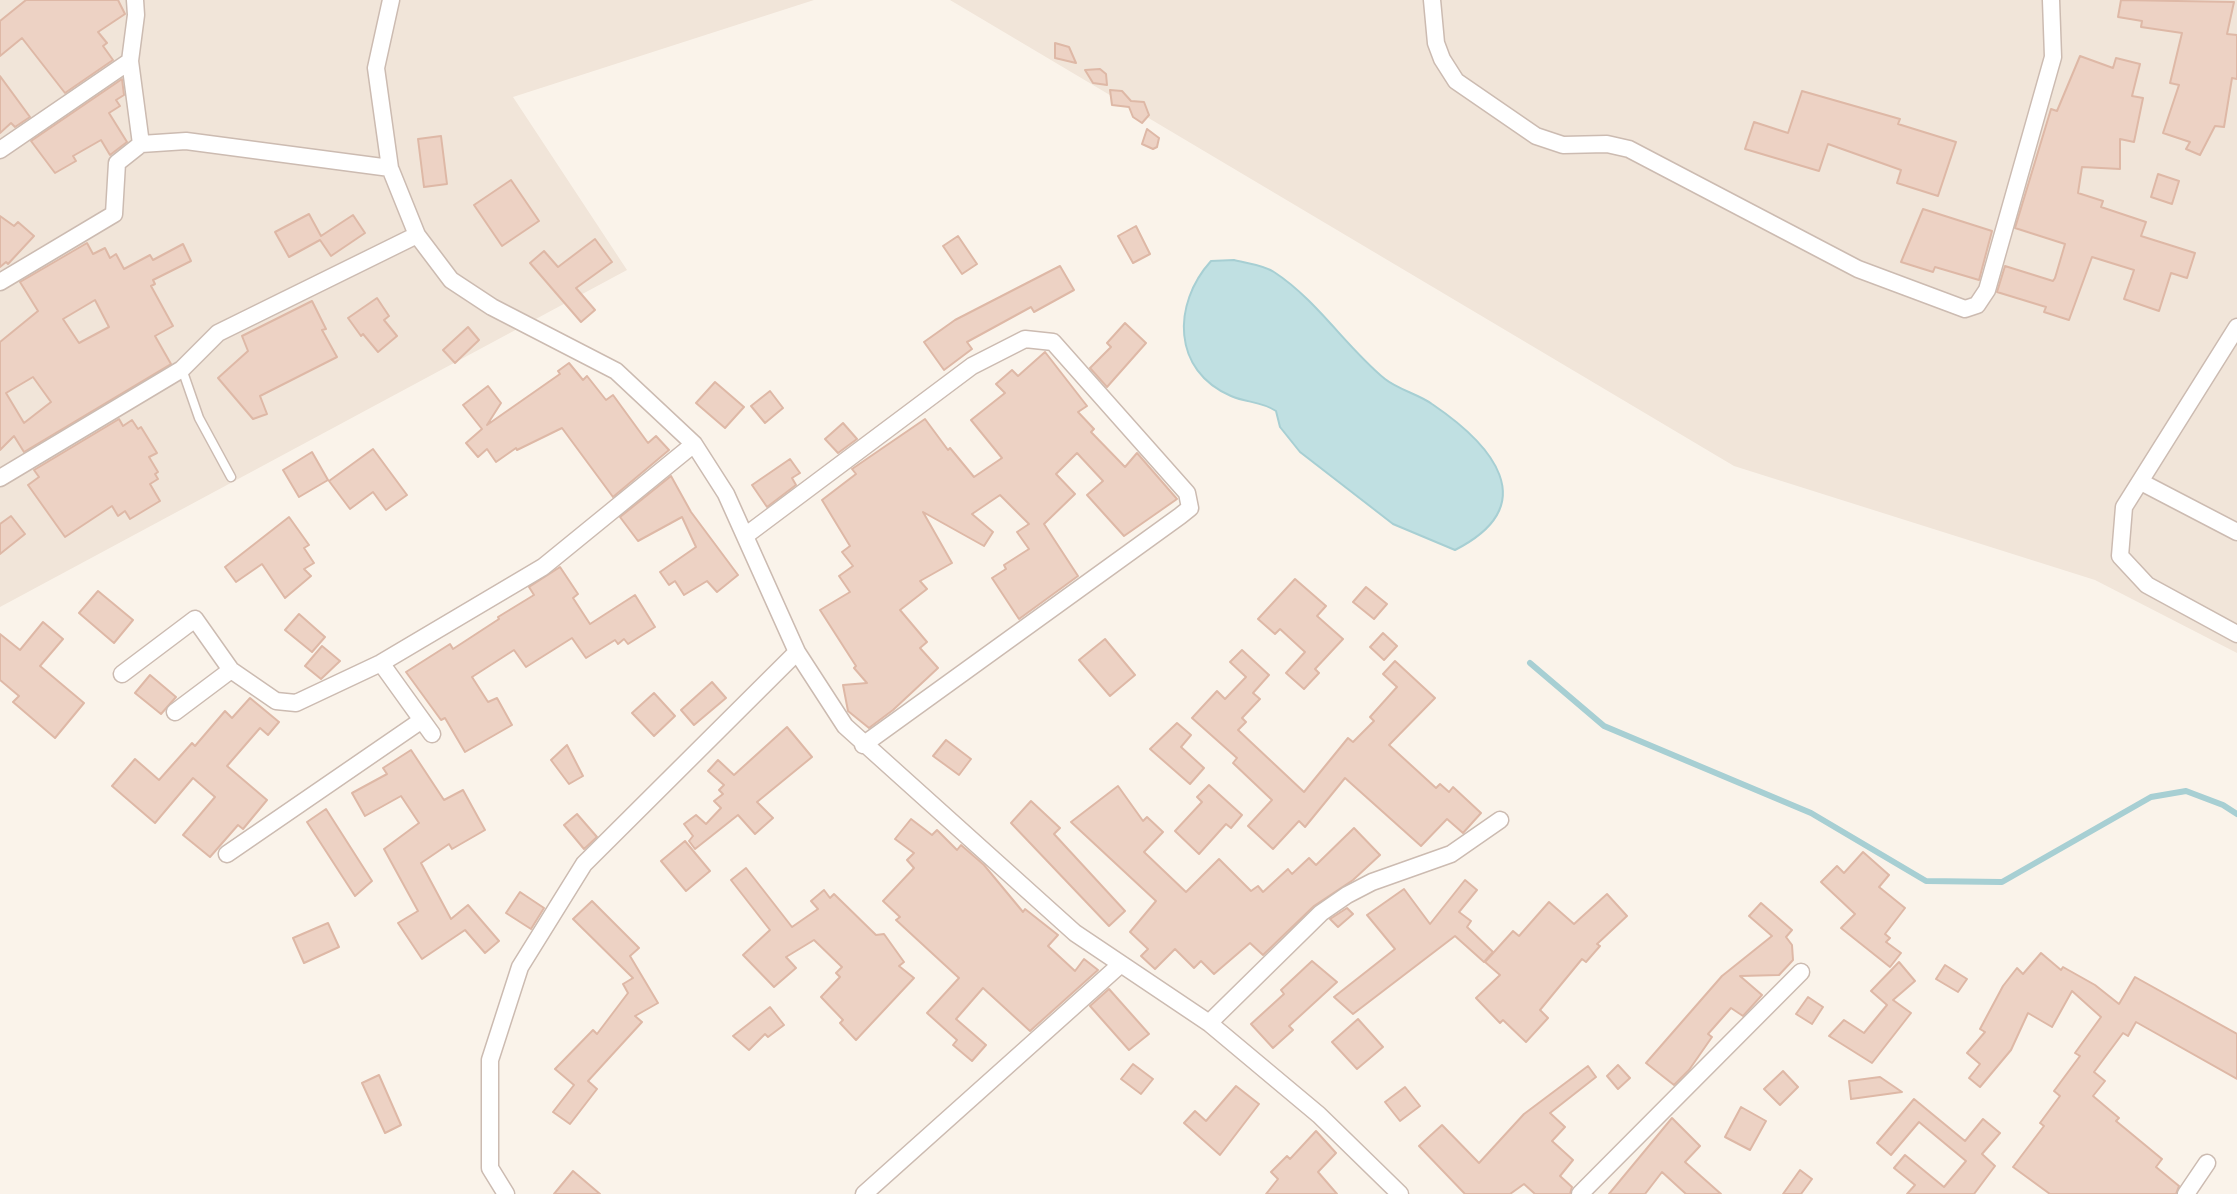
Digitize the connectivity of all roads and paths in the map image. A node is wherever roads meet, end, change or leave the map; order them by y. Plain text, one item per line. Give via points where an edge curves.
1 (135, 0) edge
2 (391, 0) edge
3 (1432, 0) edge
4 (2051, 0) edge
5 (130, 61) junction
6 (141, 144) junction
7 (0, 150) edge
8 (390, 168) junction
9 (417, 235) junction
10 (0, 282) edge
11 (2237, 327) edge
12 (182, 369) junction
13 (694, 444) junction
14 (231, 477) dead end
15 (0, 478) edge
16 (2141, 482) junction
17 (2237, 532) edge
18 (745, 536) junction
19 (2237, 634) edge
20 (797, 652) junction
21 (381, 663) junction
22 (231, 670) junction
23 (122, 674) dead end
24 (175, 712) dead end
25 (863, 745) junction
26 (1500, 820) dead end
27 (227, 854) dead end
28 (1121, 964) junction
29 (1801, 972) dead end
30 (1209, 1023) junction
31 (2207, 1163) dead end
32 (506, 1194) edge
33 (864, 1194) edge
34 (1400, 1194) edge
35 (1580, 1194) edge
36 (2186, 1194) edge

1 - 5 street
2 - 8 street via 376,68
3 - 4 street via 1441,60 1456,80 1536,136 1563,145 1607,144 1629,149 1858,269 1965,309 1977,305 1987,290 2053,57
5 - 6 street
5 - 7 street
6 - 8 street via 186,141
6 - 10 street via 117,163 114,214
8 - 9 street
9 - 12 street via 218,333
9 - 13 street via 451,280 492,307 616,372
11 - 16 street
12 - 14 lane via 199,418
12 - 15 street
13 - 18 street via 726,494
13 - 21 street via 543,567
16 - 17 street
16 - 19 street via 2124,507 2120,556 2147,585
18 - 20 street
18 - 25 street via 972,366 1026,339 1053,342 1187,493 1190,508 1180,516
20 - 25 street via 845,726
20 - 32 street via 584,864 520,967 490,1060 490,1168
21 - 22 street via 306,700 286,704
21 - 27 street via 427,727
22 - 23 street via 195,619
22 - 24 street
25 - 28 street via 1074,933
26 - 30 street via 1451,853 1347,895 1321,914
28 - 30 street
28 - 33 street
29 - 35 street
30 - 34 street via 1319,1115
31 - 36 street

